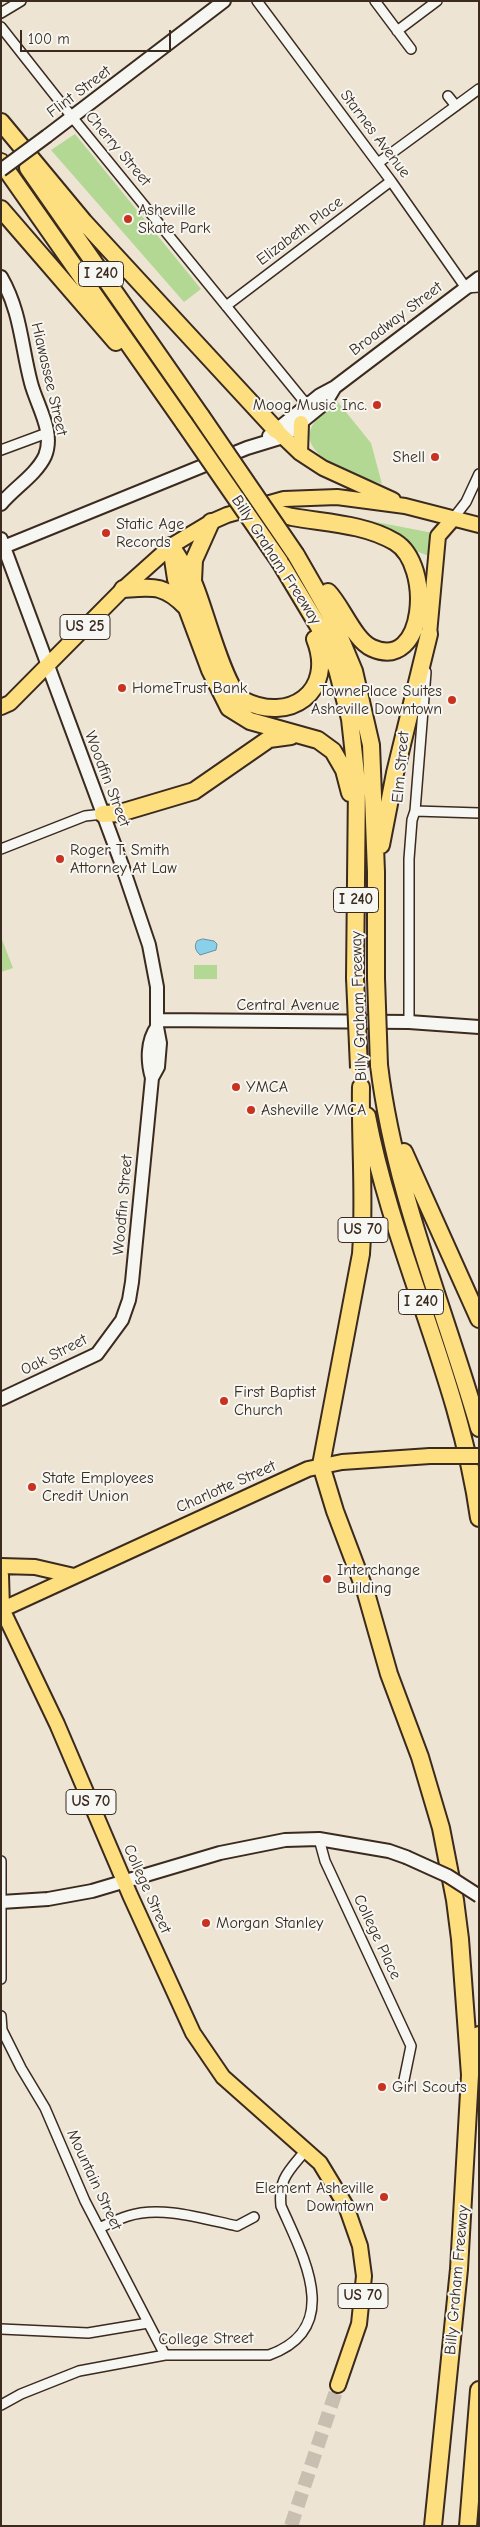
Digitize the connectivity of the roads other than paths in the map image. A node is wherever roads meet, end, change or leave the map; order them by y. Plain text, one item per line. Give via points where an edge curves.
1 (21, 1) edge
2 (224, 1) edge
3 (257, 1) edge
4 (375, 1) edge
5 (437, 1) edge
6 (1, 13) edge
7 (1, 27) edge
8 (397, 31) junction
9 (411, 49) dead end
10 (479, 89) edge
11 (448, 96) dead end
12 (456, 106) junction
13 (72, 117) junction
14 (1, 122) edge
15 (1, 130) edge
16 (1, 162) edge
17 (378, 163) junction
18 (1, 170) edge
19 (391, 181) junction
20 (1, 209) edge
21 (1, 277) edge
22 (479, 278) edge
23 (479, 287) edge
24 (466, 288) junction
25 (226, 306) junction
26 (335, 387) junction
27 (164, 394) junction
28 (307, 405) junction
29 (301, 422) junction
30 (47, 433) junction
31 (279, 433) junction
32 (1, 450) edge
33 (300, 453) junction
34 (479, 474) edge
35 (1, 504) edge
36 (255, 506) junction
37 (405, 506) junction
38 (452, 520) junction
39 (211, 522) junction
40 (479, 525) edge
41 (2, 545) edge
42 (171, 546) junction
43 (310, 576) junction
44 (193, 581) junction
45 (295, 584) junction
46 (123, 589) junction
47 (189, 610) junction
48 (429, 634) junction
49 (47, 664) junction
50 (1, 707) edge
51 (299, 735) junction
52 (416, 811) junction
53 (479, 813) edge
54 (103, 814) junction
55 (356, 822) junction
56 (1, 849) edge
57 (376, 872) junction
58 (409, 1022) junction
59 (158, 1024) junction
60 (479, 1027) edge
61 (361, 1087) junction
62 (383, 1096) junction
63 (479, 1319) edge
64 (115, 1332) joint
65 (1, 1399) edge
66 (479, 1428) edge
67 (479, 1456) edge
68 (321, 1465) junction
69 (479, 1518) edge
70 (1, 1566) edge
71 (1, 1575) edge
72 (74, 1576) junction
73 (2, 1609) edge
74 (319, 1839) junction
75 (1, 1861) edge
76 (124, 1881) junction
77 (479, 1896) edge
78 (1, 1902) edge
79 (1, 1969) edge
80 (1, 1979) edge
81 (1, 2016) edge
82 (479, 2035) edge
83 (470, 2075) junction
84 (404, 2080) dead end
85 (306, 2150) junction
86 (254, 2217) dead end
87 (99, 2228) junction
88 (148, 2323) junction
89 (1, 2330) edge
90 (165, 2355) junction
91 (338, 2385) tunnel mouth
92 (479, 2390) edge
93 (1, 2405) edge
94 (433, 2526) edge
95 (468, 2526) edge

1 - 6 street
2 - 13 street, Flint Street
3 - 17 street, Starnes Avenue
4 - 8 street
5 - 8 street
7 - 13 street, Cherry Street
8 - 9 street
10 - 12 street
11 - 12 street
12 - 17 street
13 - 18 street, Flint Street, bridge
13 - 25 street, Cherry Street
14 - 31 highway via 84,222
15 - 43 highway, Billy Graham Freeway / I 240, bridge
16 - 27 highway, Billy Graham Freeway / I 240
17 - 19 street, Starnes Avenue
19 - 24 street, Starnes Avenue
19 - 25 street, Elizabeth Place
20 - 27 highway via 103,327 148,385
21 - 30 street, Hiawassee Street via 17,309 30,379
22 - 24 street, Broadway Street
23 - 24 street
24 - 26 street, Broadway Street
25 - 28 street, Cherry Street
26 - 28 street, Broadway Street
26 - 29 street, Broadway Street via 326,402
27 - 45 highway, Billy Graham Freeway / I 240, bridge
28 - 31 street, Broadway Street
29 - 31 street, Broadway Street
29 - 33 main road
30 - 32 street
30 - 35 street, Hiawassee Street via 47,448 40,463
31 - 33 main road
31 - 41 street, Broadway Street via 261,444
33 - 37 main road via 322,468
34 - 38 street via 466,502
36 - 37 main road, US 25 via 284,499 337,498
36 - 39 main road, US 25
36 - 43 highway via 291,516 335,522 395,542 405,550 419,580 413,635 392,650 373,648 363,642 330,593
37 - 38 main road, US 25
38 - 40 main road, US 25
38 - 48 main road, Elm Street via 438,536
39 - 42 main road, US 25
39 - 44 highway via 194,560
41 - 49 street, Woodfin Street
42 - 44 highway
42 - 46 main road, US 25
42 - 47 highway via 176,579
43 - 57 highway, Billy Graham Freeway / I 240 via 338,632 363,704 371,745
44 - 45 highway via 228,682 241,700 268,707 288,707 304,699 319,680 322,668 319,650
45 - 55 highway, Billy Graham Freeway / I 240 via 320,627 337,669 356,755
46 - 47 highway via 155,587 175,596
46 - 49 main road, US 25
47 - 51 highway via 210,670 229,708 250,721
48 - 52 street, Elm Street
48 - 57 highway
49 - 50 main road, US 25 via 10,703
49 - 54 street, Woodfin Street
51 - 54 highway via 269,739 194,791 120,813
51 - 55 highway via 318,740 333,751 344,770
52 - 53 street
52 - 58 street, Elm Street via 412,820 409,858
54 - 56 street via 85,816
54 - 59 street, Woodfin Street via 153,962
55 - 61 highway, Billy Graham Freeway / I 240, bridge via 355,978
57 - 62 highway, Billy Graham Freeway / I 240, bridge via 376,978
58 - 59 street, Central Avenue
58 - 60 street, Central Avenue
59 - 64 street, Woodfin Street via 150,1042 148,1066 152,1078 132,1282 129,1300
61 - 68 highway, US 70 via 362,1254
61 - 69 highway, Billy Graham Freeway / I 240 via 390,1210 462,1428
62 - 63 highway via 422,1197
62 - 66 highway, Billy Graham Freeway / I 240 via 407,1203
64 - 65 street, Oak Street via 97,1354
67 - 68 main road, Charlotte Street, bridge via 430,1456
68 - 72 main road, Charlotte Street
68 - 83 highway via 431,1792 455,1900
70 - 72 main road via 35,1567
71 - 73 main road, College Street
72 - 73 main road, Charlotte Street
73 - 76 main road, College Street / US 70 via 57,1724
74 - 76 street via 257,1844
74 - 77 street, bridge via 406,1857 448,1876
74 - 84 street, College Place via 325,1861 411,2046
75 - 78 street
76 - 78 street via 48,1899
76 - 85 main road, College Street / US 70 via 178,2001 206,2054 236,2090
78 - 79 street
79 - 80 street
81 - 87 street, Mountain Street via 2,2030 45,2108
82 - 83 highway, Billy Graham Freeway
83 - 94 highway, Billy Graham Freeway via 459,2269
85 - 90 street, College Street via 285,2176 280,2192 281,2206 312,2284 307,2328 285,2349 269,2355
85 - 91 main road, College Street / US 70 via 320,2163 346,2206 363,2262 359,2324
86 - 87 street via 237,2226 205,2218 148,2213 128,2216
87 - 88 street, Mountain Street
88 - 89 street via 88,2333
88 - 90 street, Mountain Street
90 - 93 street, College Street via 79,2371
92 - 95 highway

